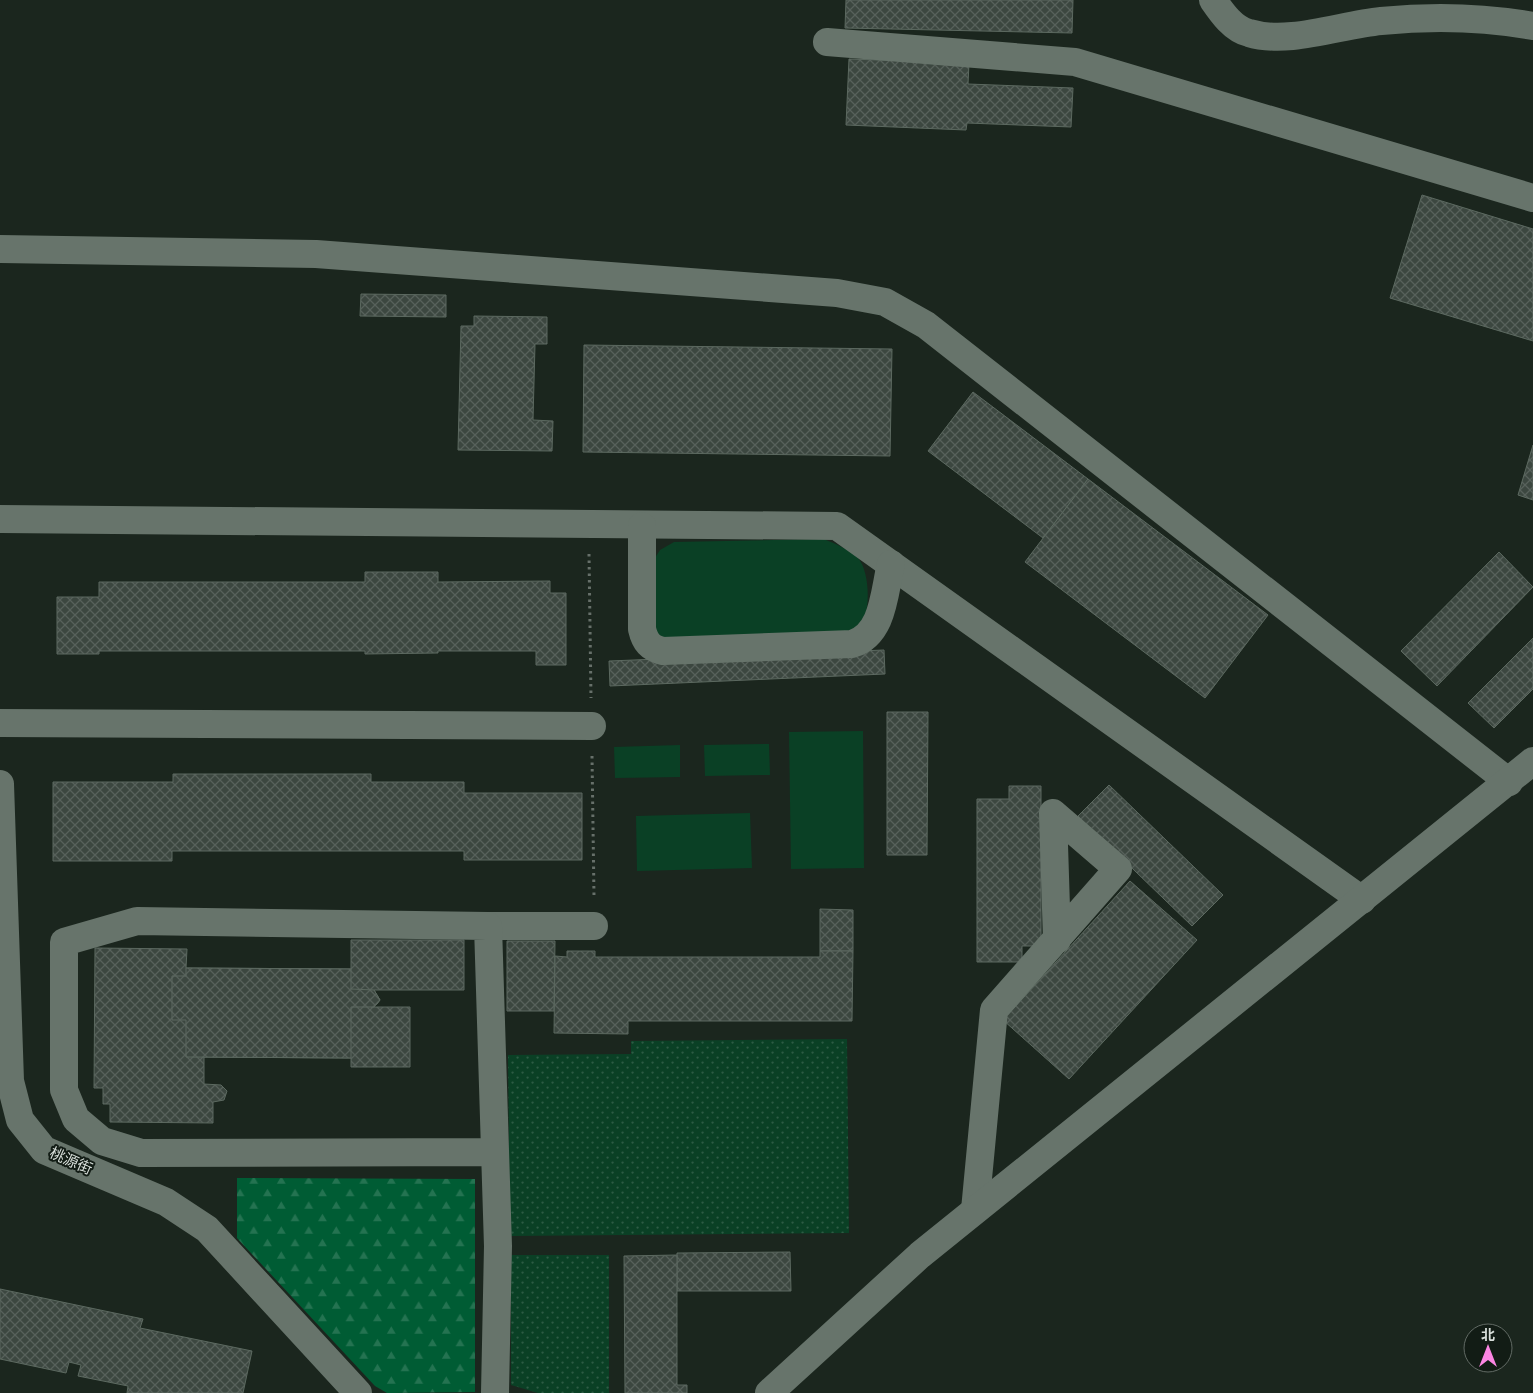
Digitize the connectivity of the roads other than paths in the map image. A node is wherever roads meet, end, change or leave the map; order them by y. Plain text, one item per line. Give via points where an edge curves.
1 (1213, 0) edge
2 (1533, 26) edge
3 (826, 42) dead end
4 (1533, 198) edge
5 (0, 249) edge
6 (0, 519) edge
7 (642, 526) junction
8 (891, 564) junction
9 (0, 723) edge
10 (592, 726) dead end
11 (1533, 761) edge
12 (1509, 782) junction
13 (0, 784) edge
14 (1362, 900) junction
15 (488, 926) junction
16 (594, 926) dead end
17 (1057, 940) dead end
18 (495, 1152) junction
19 (141, 1153) junction
20 (126, 1185) junction
21 (975, 1210) junction
22 (358, 1393) edge
23 (495, 1393) edge
24 (769, 1393) edge

1 - 2 street via 1224,17 1247,33 1277,37 1380,21 1445,18
3 - 4 street via 1075,62
5 - 12 street via 316,254 837,293 885,302 926,325
6 - 7 street
7 - 8 street via 837,526
7 - 8 street via 642,629 648,644 663,651 860,642 877,622
8 - 14 street
9 - 10 street
11 - 12 street
12 - 14 street
13 - 20 street, 桃源街 via 10,1081 20,1120 44,1150
14 - 21 street
15 - 16 street
15 - 18 street
15 - 19 street via 137,921 64,942 64,1090 76,1119 102,1141
17 - 21 street via 994,1010
18 - 19 street
18 - 23 street via 498,1246
19 - 20 street
20 - 22 street, 桃源街 via 166,1202 207,1229
21 - 24 street via 920,1255

